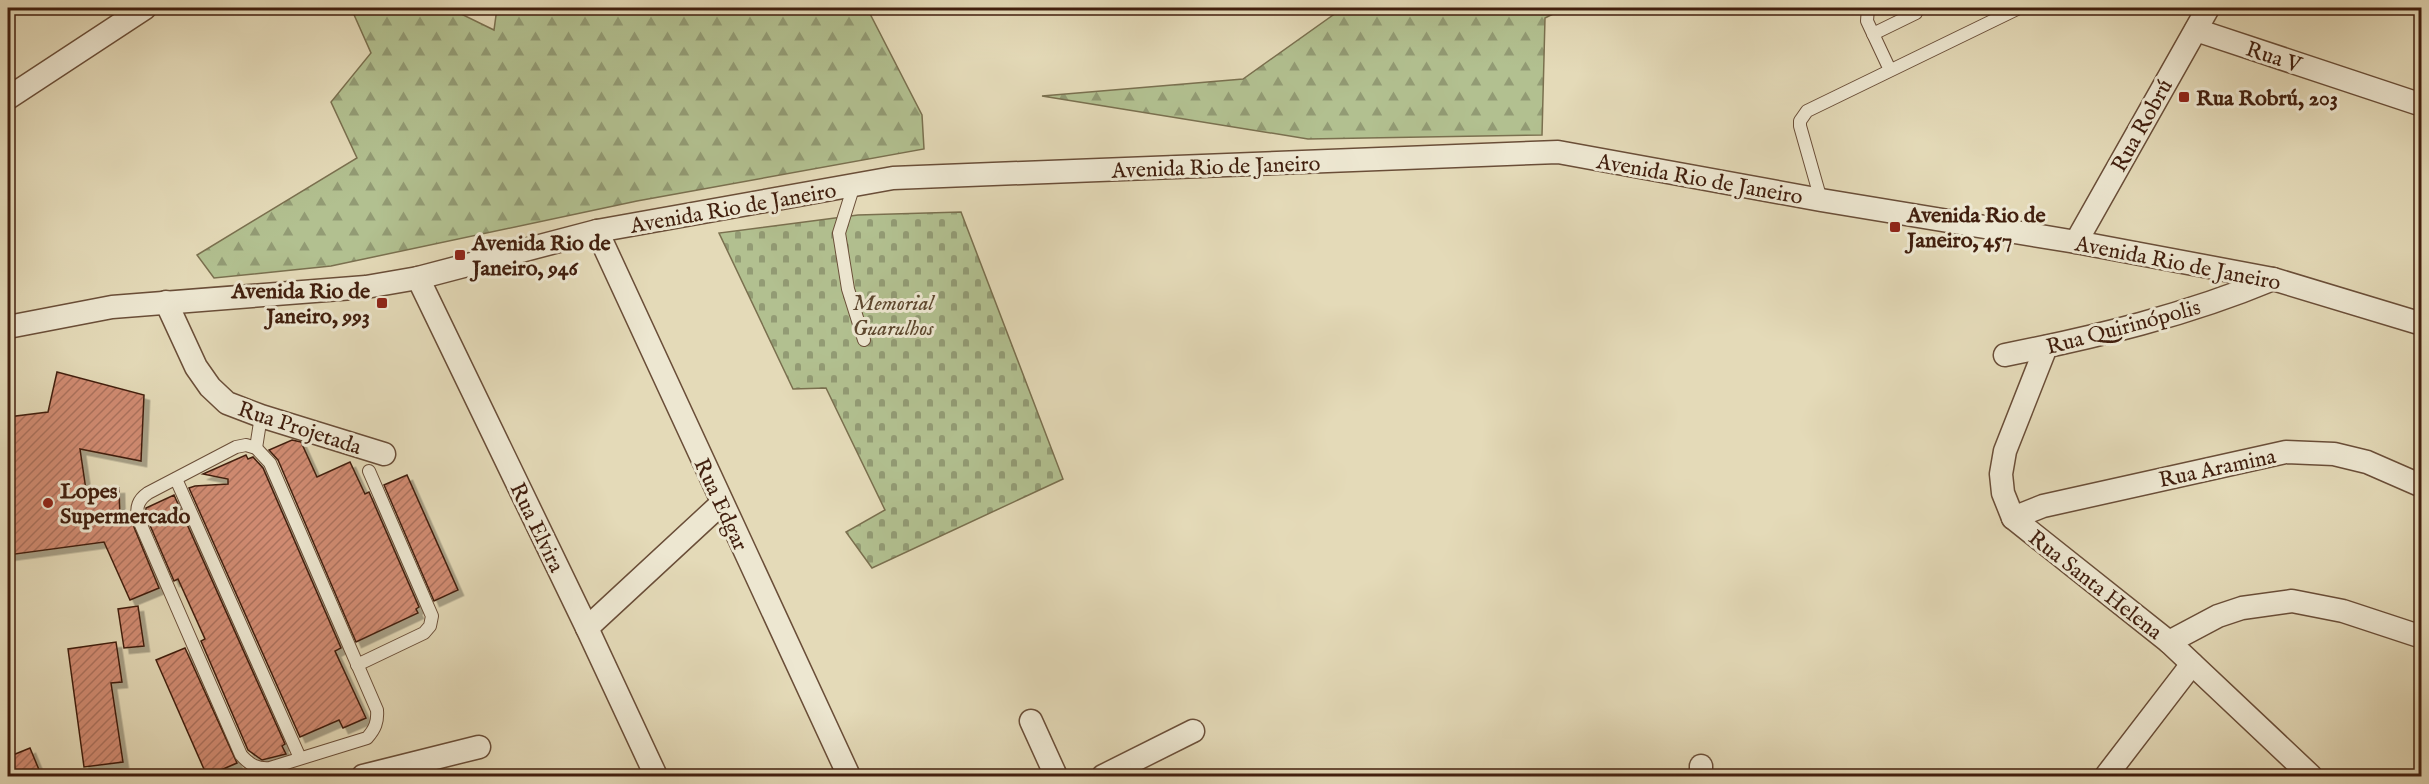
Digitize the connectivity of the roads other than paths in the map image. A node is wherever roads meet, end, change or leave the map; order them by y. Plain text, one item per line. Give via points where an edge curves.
1 (1868, 8) edge
2 (2019, 8) edge
3 (2208, 8) edge
4 (133, 11) edge
5 (1916, 13) dead end
6 (2196, 30) junction
7 (1873, 34) junction
8 (1890, 70) junction
9 (8, 98) edge
10 (2421, 105) edge
11 (854, 186) junction
12 (1821, 200) junction
13 (597, 231) junction
14 (2076, 242) junction
15 (418, 278) junction
16 (2273, 279) junction
17 (166, 302) junction
18 (2421, 324) edge
19 (8, 327) edge
20 (864, 340) dead end
21 (2046, 347) junction
22 (2005, 355) dead end
23 (261, 416) junction
24 (256, 448) junction
25 (376, 463) joint
26 (176, 478) junction
27 (2421, 486) edge
28 (722, 503) junction
29 (2013, 518) junction
30 (587, 628) junction
31 (2421, 637) edge
32 (2169, 642) junction
33 (2192, 664) junction
34 (357, 665) junction
35 (1031, 721) dead end
36 (1193, 731) dead end
37 (479, 747) dead end
38 (300, 758) junction
39 (363, 777) edge
40 (656, 777) edge
41 (849, 777) edge
42 (1056, 777) edge
43 (1103, 777) edge
44 (2106, 777) edge
45 (2311, 777) edge

1 - 7 lane via 1867,21
2 - 8 lane
3 - 6 street, Rua Robrú
4 - 9 street
5 - 7 lane
6 - 10 street, Rua V
6 - 14 street, Rua Robrú
7 - 8 lane
8 - 12 lane via 1803,115 1800,126
11 - 12 street, Avenida Rio de Janeiro via 893,178 1558,152
11 - 13 street, Avenida Rio de Janeiro
11 - 20 lane via 839,233 848,289
12 - 14 street, Avenida Rio de Janeiro
13 - 15 street, Avenida Rio de Janeiro
13 - 28 street, Rua Edgar
14 - 16 street, Avenida Rio de Janeiro
15 - 17 street, Avenida Rio de Janeiro via 366,287
15 - 30 street, Rua Elvira
16 - 18 street, Avenida Rio de Janeiro
16 - 21 street, Rua Quirinópolis via 2157,320
17 - 19 street, Avenida Rio de Janeiro via 112,307
17 - 23 street, Rua Projetada via 196,367 210,387 227,403
21 - 22 street, Rua Quirinópolis
21 - 29 street, Rua Santa Helena via 2005,451 2003,493
23 - 24 lane
23 - 25 street, Rua Projetada
24 - 26 lane via 236,447
24 - 34 lane via 270,463
25 - 34 lane via 432,616 424,633
26 - 38 lane
26 - 38 lane via 142,497 138,519 240,756 260,768
27 - 29 street, Rua Aramina via 2367,462 2334,454 2286,452 2043,506
28 - 30 street
28 - 41 street, Rua Edgar
29 - 32 street, Rua Santa Helena
30 - 40 street, Rua Elvira
31 - 32 street via 2343,611 2292,601 2234,610
32 - 33 street, Rua Santa Helena
33 - 44 street
33 - 45 street, Rua Santa Helena
34 - 38 lane via 377,710 374,730 367,738
35 - 42 street
36 - 43 street
37 - 39 street

